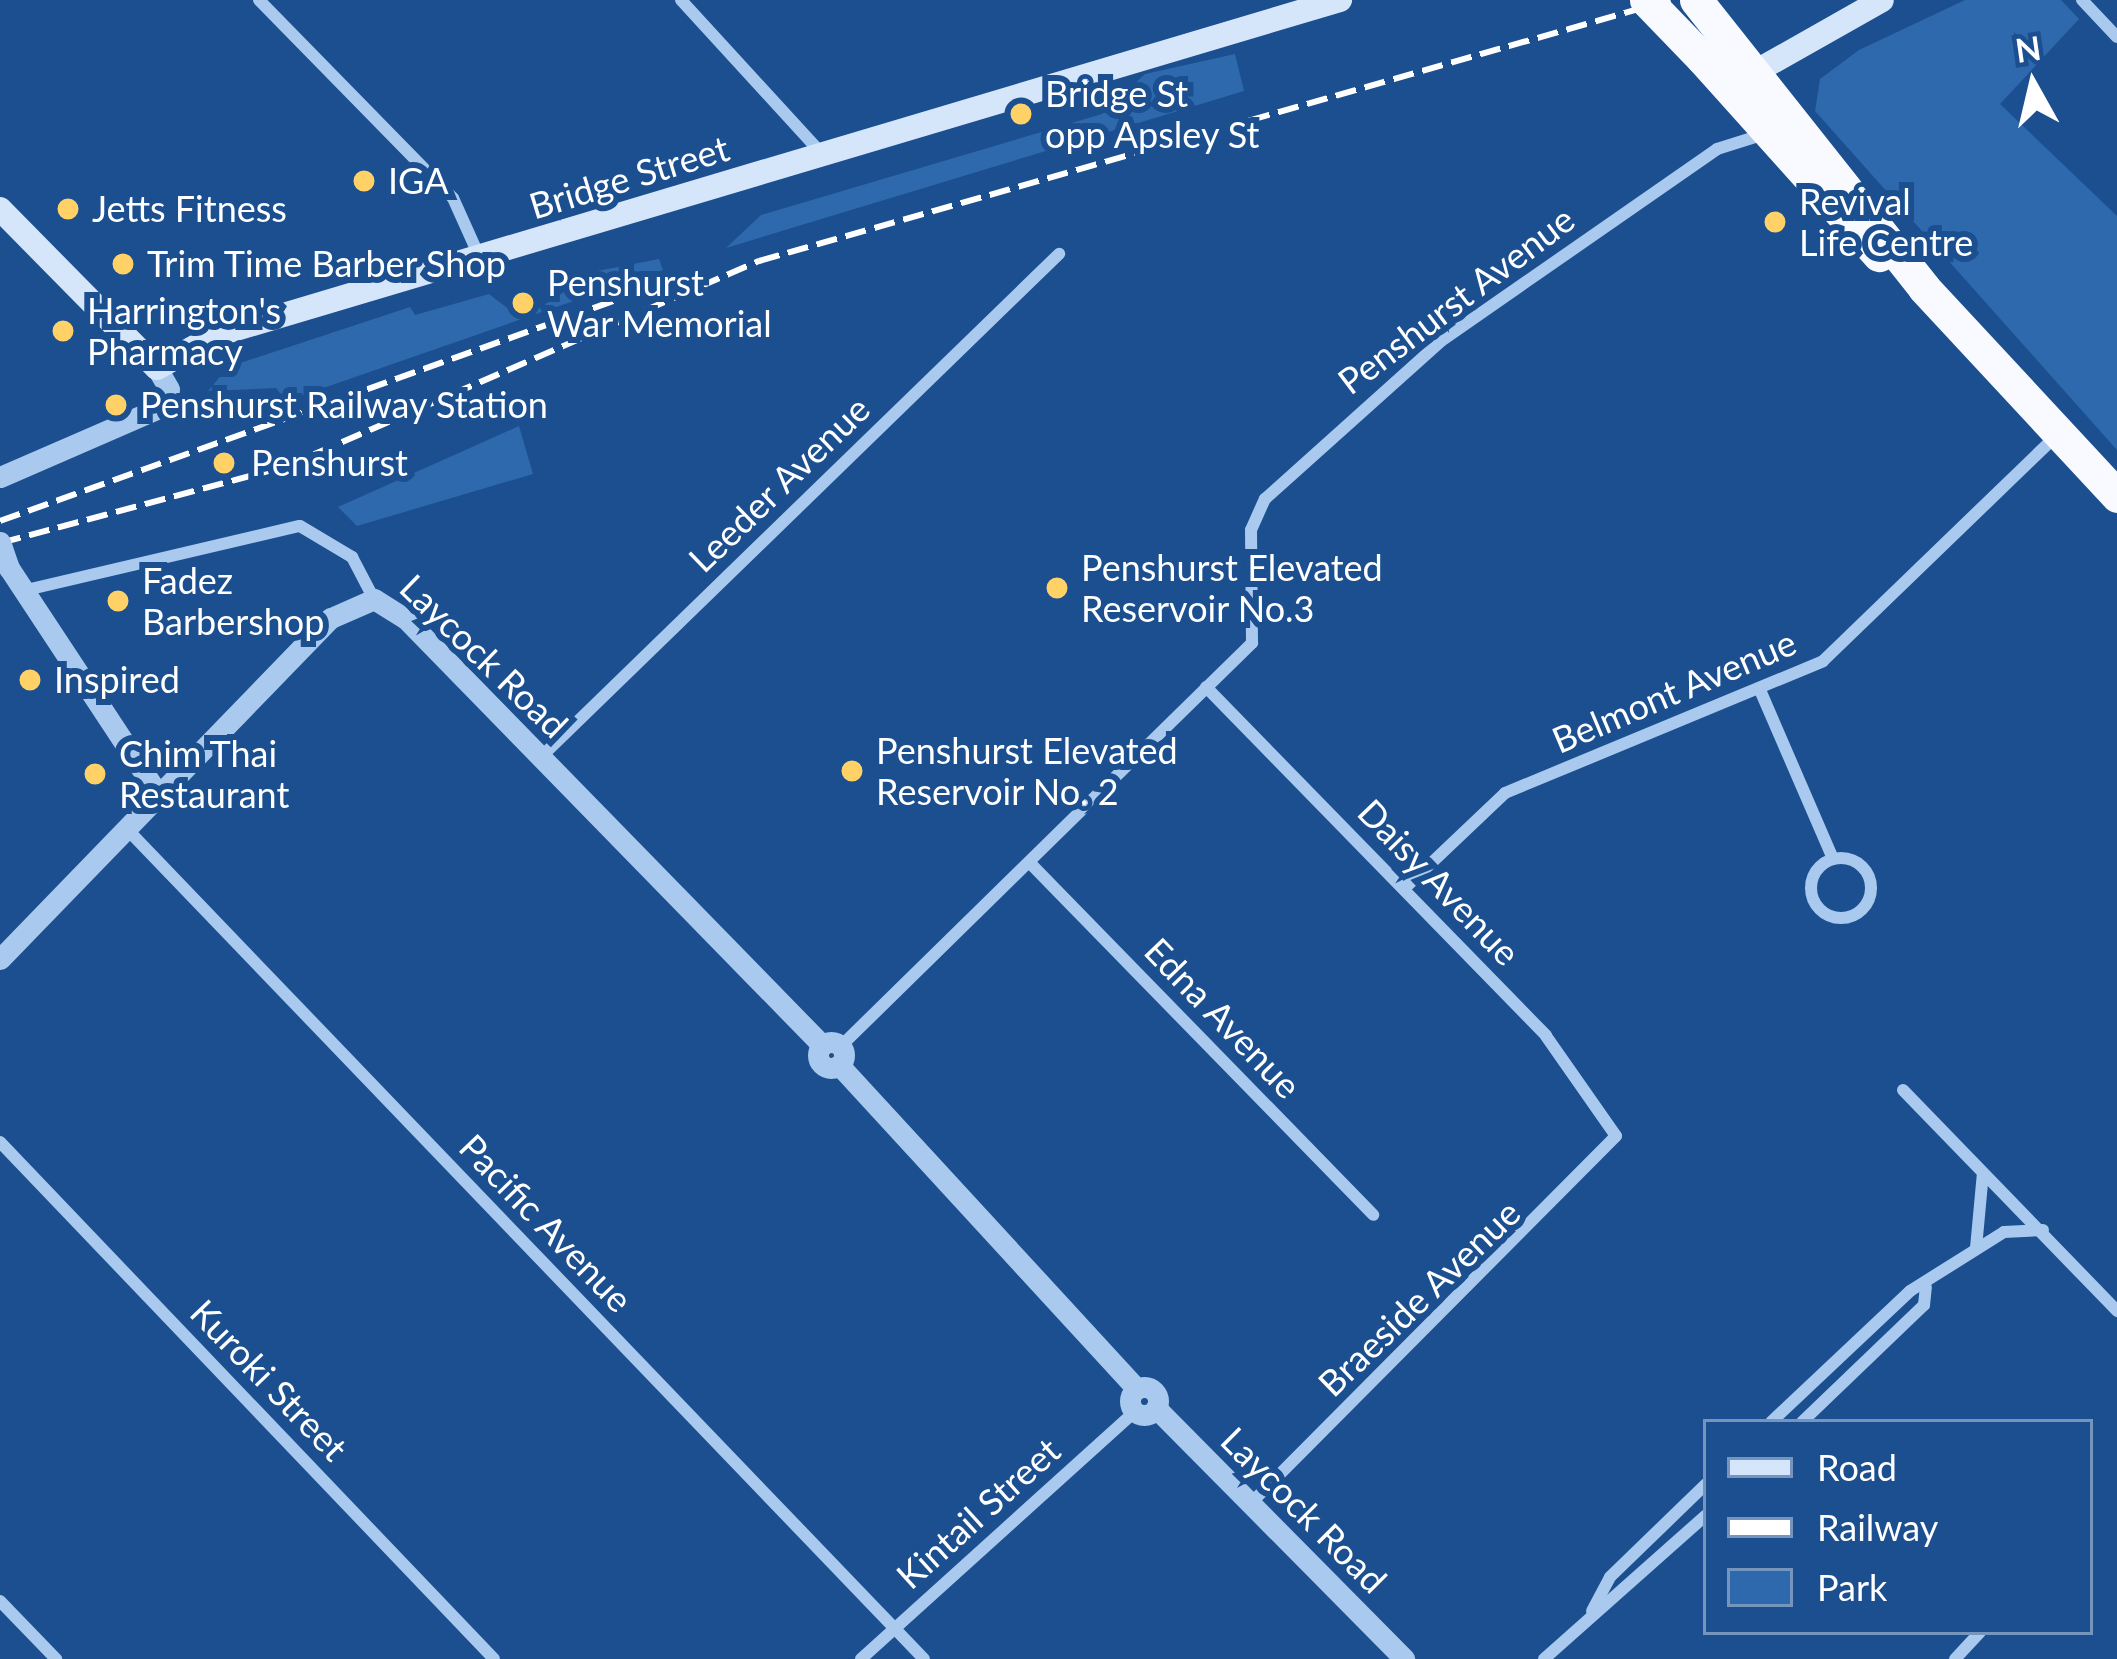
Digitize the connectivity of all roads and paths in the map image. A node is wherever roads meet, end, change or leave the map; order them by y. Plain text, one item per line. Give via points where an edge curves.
1 (259, 0) edge
2 (682, 0) edge
3 (1340, 0) edge
4 (1646, 0) edge
5 (1696, 0) edge
6 (1882, 0) edge
7 (2082, 0) edge
8 (2117, 37) edge
9 (1757, 69) junction
10 (1727, 88) junction
11 (1766, 134) junction
12 (823, 157) junction
13 (0, 209) edge
14 (1059, 254) dead end
15 (480, 260) junction
16 (1924, 288) junction
17 (157, 368) junction
18 (2059, 433) junction
19 (0, 477) edge
20 (2117, 496) edge
21 (0, 542) edge
22 (21, 591) junction
23 (374, 599) junction
24 (1206, 687) junction
25 (1760, 690) junction
26 (542, 756) junction
27 (158, 794) junction
28 (125, 827) junction
29 (1833, 859) junction
30 (1030, 862) junction
31 (1405, 888) junction
32 (0, 959) edge
33 (834, 1052) junction
34 (1903, 1090) dead end
35 (1616, 1130) joint
36 (0, 1142) edge
37 (1983, 1172) junction
38 (1373, 1215) dead end
39 (2043, 1230) junction
40 (1976, 1248) junction
41 (1926, 1286) junction
42 (2117, 1311) edge
43 (1142, 1403) junction
44 (1774, 1419) edge
45 (1805, 1419) edge
46 (1703, 1487) edge
47 (1252, 1502) junction
48 (1703, 1518) edge
49 (0, 1601) edge
50 (1592, 1612) junction
51 (894, 1629) junction
52 (1977, 1635) edge
53 (56, 1659) edge
54 (494, 1659) edge
55 (861, 1659) edge
56 (924, 1659) edge
57 (1404, 1659) edge
58 (1544, 1659) edge
59 (1955, 1659) edge

1 - 15 street via 453,197
2 - 12 street
3 - 12 main road, Bridge Street
4 - 10 highway, bridge
5 - 9 highway
6 - 9 main road
7 - 8 street
9 - 10 main road
9 - 16 highway
10 - 11 highway
11 - 16 highway via 1852,231
11 - 24 street, Penshurst Avenue via 1703,159 1406,366 1265,499 1251,530 1256,634
12 - 15 main road, Bridge Street
13 - 17 main road
14 - 26 street, Leeder Avenue
15 - 17 main road, Bridge Street via 216,335
16 - 18 highway
17 - 19 street via 170,394 159,408
18 - 20 highway
18 - 25 street, Belmont Avenue via 1823,661
21 - 22 street, bridge
22 - 23 street, Laycock Road via 300,526 352,557
22 - 27 street
23 - 26 street, Laycock Road
23 - 27 street via 331,618
24 - 30 street, Penshurst Avenue
24 - 31 street, Daisy Avenue
25 - 29 street
25 - 31 street, Belmont Avenue via 1504,793
26 - 33 street, Laycock Road
27 - 28 street
28 - 32 street
28 - 51 street, Pacific Avenue
29 - 29 street via 1870,879 1870,898 1849,917 1820,910 1811,891
30 - 33 street, Penshurst Avenue
30 - 38 street, Edna Avenue
31 - 35 street, Daisy Avenue via 1546,1036
33 - 43 street, Laycock Road
34 - 37 street
35 - 47 street, Braeside Avenue via 1610,1150
36 - 54 street, Kuroki Street
37 - 39 street
37 - 40 street
39 - 40 street
39 - 42 street
40 - 41 street
41 - 44 street
41 - 45 street via 1924,1305
43 - 47 street, Laycock Road
43 - 51 street, Kintail Street
46 - 50 street via 1610,1577
47 - 57 street, Laycock Road
48 - 50 street
49 - 53 street
50 - 58 street
51 - 55 street, Kintail Street
51 - 56 street, Pacific Avenue
52 - 59 street

